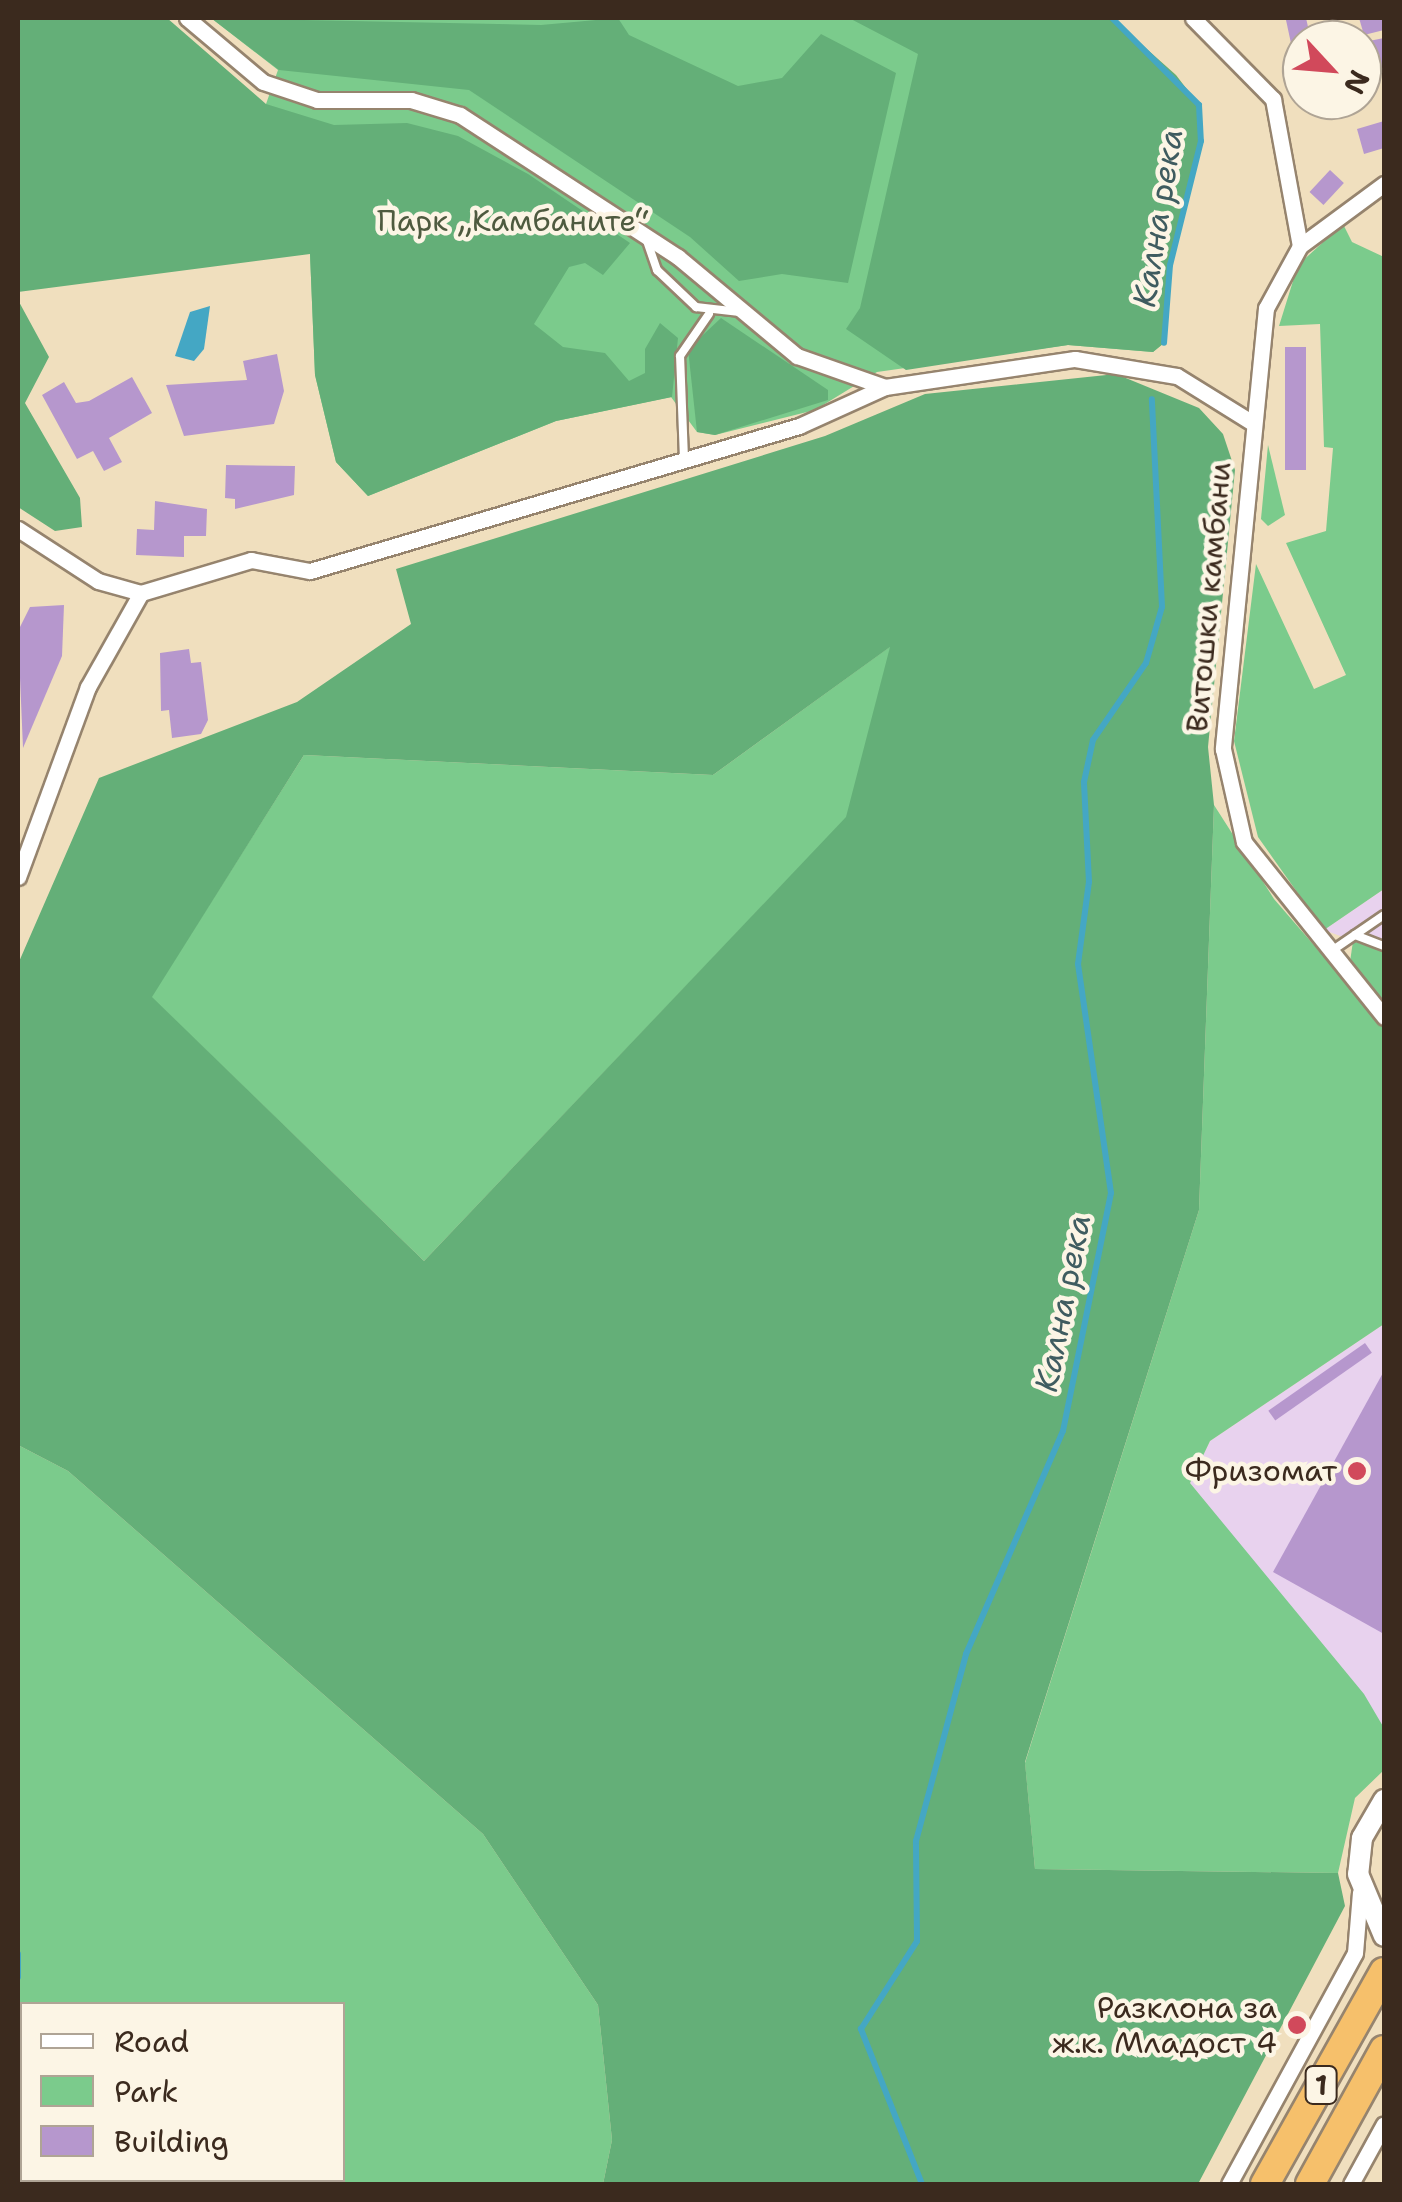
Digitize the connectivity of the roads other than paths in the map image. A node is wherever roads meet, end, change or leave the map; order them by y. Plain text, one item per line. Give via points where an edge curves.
1 (186, 18) edge
2 (1193, 18) edge
3 (1384, 184) edge
4 (646, 235) junction
5 (1300, 246) junction
6 (744, 312) junction
7 (710, 314) junction
8 (885, 386) junction
9 (1252, 422) junction
10 (684, 459) junction
11 (18, 529) edge
12 (141, 593) junction
13 (18, 877) edge
14 (1384, 916) edge
15 (1355, 935) junction
16 (1384, 946) edge
17 (1329, 953) junction
18 (1384, 1017) edge
19 (1384, 1800) edge
20 (1360, 1892) junction
21 (1384, 1936) edge
22 (1381, 1979) edge
23 (1384, 2050) edge
24 (1384, 2124) edge
25 (1228, 2184) edge
26 (1265, 2184) edge
27 (1310, 2184) edge
28 (1351, 2184) edge

1 - 4 street via 263,82 318,100 411,100 460,115
2 - 5 street via 1273,99
3 - 5 street, Витошки камбани
4 - 6 street
4 - 7 lane via 657,270
5 - 9 street, Витошки камбани via 1266,308
6 - 7 lane
6 - 8 street via 797,356
7 - 10 lane via 680,356
8 - 9 street via 1074,359 1153,368
8 - 10 street via 799,426
9 - 17 street, Витошки камбани via 1225,766 1244,842
10 - 12 street via 310,571 251,560
11 - 12 street via 98,581
12 - 13 street via 88,688
14 - 15 lane
15 - 16 lane
15 - 17 lane
17 - 18 street, Витошки камбани
19 - 20 street via 1362,1838
20 - 21 street
20 - 25 street via 1354,1952
22 - 26 highway, 1
23 - 27 highway, 1
24 - 28 street

